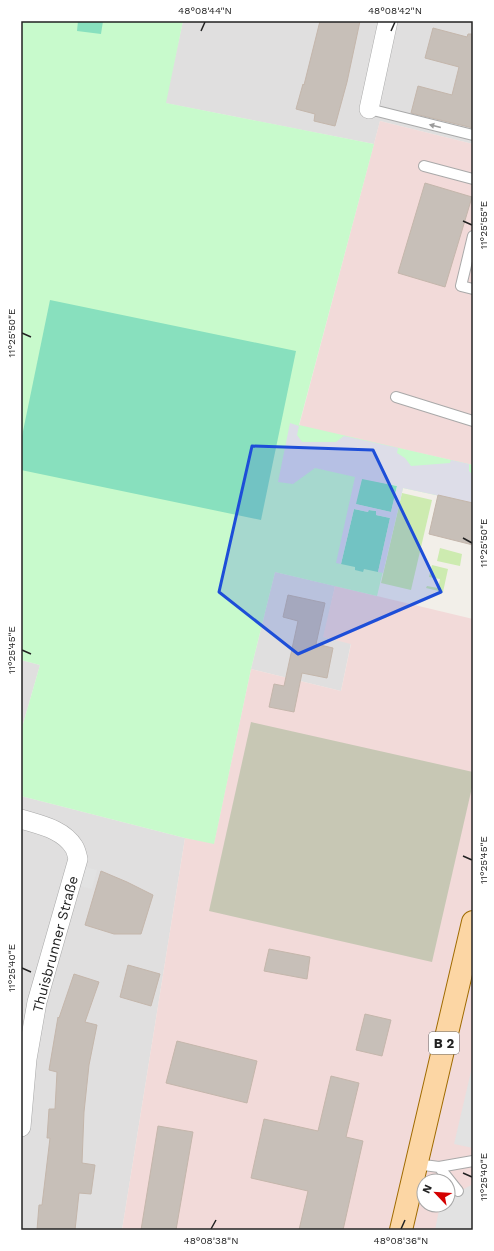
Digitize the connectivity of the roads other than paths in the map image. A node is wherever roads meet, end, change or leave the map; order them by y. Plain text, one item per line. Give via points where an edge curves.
1 (388, 21) edge
2 (369, 109) joint
3 (473, 135) edge
4 (424, 166) dead end
5 (473, 179) edge
6 (473, 236) edge
7 (473, 289) edge
8 (396, 397) dead end
9 (473, 421) edge
10 (21, 819) edge
11 (472, 930) edge
12 (29, 1001) edge
13 (22, 1106) edge
14 (21, 1127) edge
15 (473, 1159) edge
16 (416, 1164) junction
17 (439, 1167) junction
18 (458, 1192) dead end
19 (401, 1230) edge

1 - 2 street
3 -> 2 lane
4 - 5 lane
6 - 7 lane via 461,286
8 - 9 lane
10 - 12 street, Thuisbrunner Straße via 52,828 64,836 74,846 78,859
11 - 16 main road, B 2
12 - 13 street, Thuisbrunner Straße
13 - 14 street, Thuisbrunner Straße
15 - 17 lane
16 - 17 lane
16 - 19 main road, B 2
17 - 18 lane

